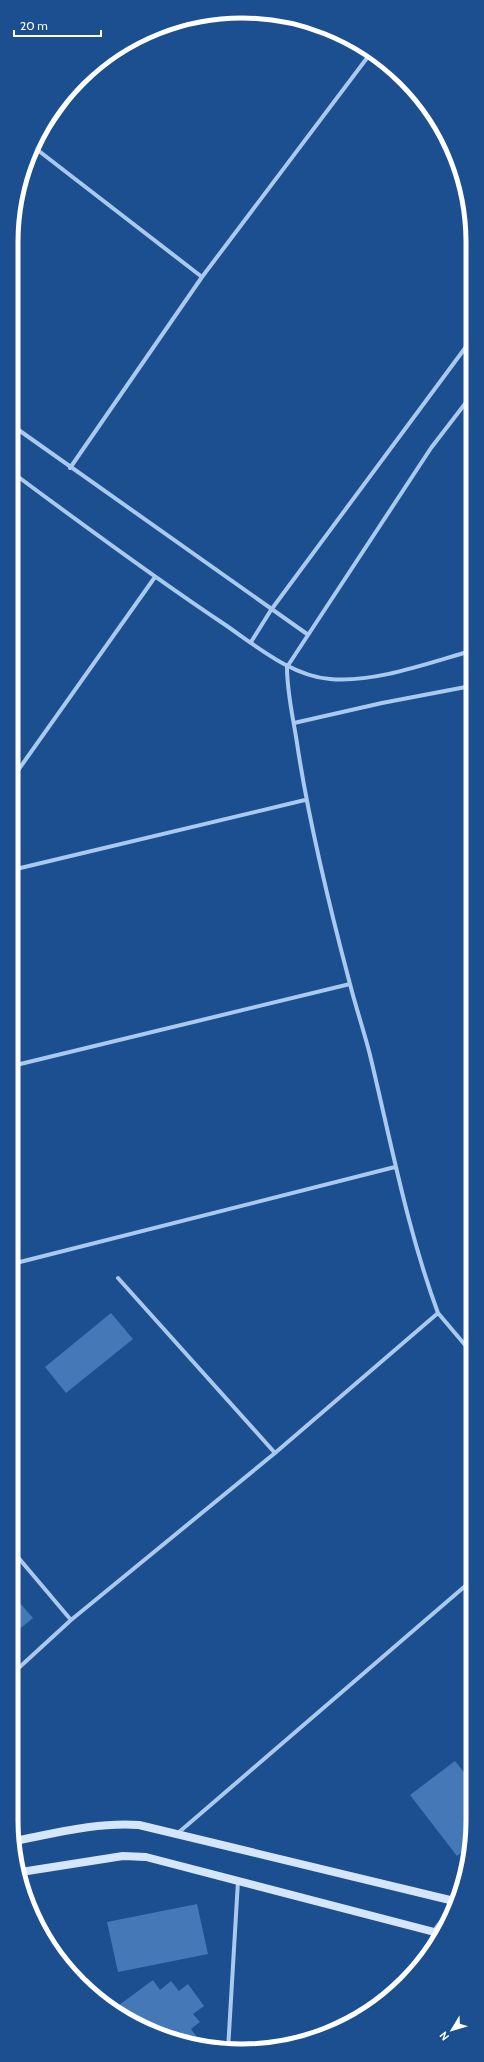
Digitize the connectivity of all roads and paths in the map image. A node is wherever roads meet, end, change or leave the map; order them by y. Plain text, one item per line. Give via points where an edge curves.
1 (368, 57) edge
2 (69, 100) edge
3 (52, 124) edge
4 (38, 150) edge
5 (202, 277) junction
6 (466, 347) edge
7 (466, 402) edge
8 (18, 430) edge
9 (70, 468) junction
10 (18, 477) edge
11 (155, 577) junction
12 (271, 610) junction
13 (307, 634) junction
14 (252, 642) junction
15 (466, 652) edge
16 (287, 667) junction
17 (466, 687) edge
18 (294, 723) junction
19 (18, 770) edge
20 (305, 800) junction
21 (18, 869) edge
22 (350, 984) junction
23 (18, 1065) edge
24 (395, 1167) junction
25 (18, 1262) edge
26 (118, 1278) dead end
27 (438, 1313) junction
28 (466, 1346) edge
29 (275, 1453) junction
30 (18, 1556) edge
31 (466, 1585) edge
32 (71, 1620) junction
33 (18, 1669) edge
34 (178, 1833) junction
35 (19, 1840) edge
36 (24, 1872) edge
37 (238, 1881) junction
38 (451, 1900) edge
39 (443, 1919) edge
40 (433, 1932) junction
41 (433, 1937) edge
42 (228, 2044) edge

1 - 5 street
2 - 3 street
4 - 5 street
5 - 9 street
6 - 12 street
7 - 13 street via 431,448
8 - 9 street
9 - 12 street
10 - 11 street
11 - 14 street
11 - 19 street
12 - 13 street
12 - 14 street
13 - 16 street
14 - 16 street
15 - 16 street via 399,671 362,678 329,679
16 - 18 street via 287,687
17 - 18 street
18 - 20 street
20 - 21 street
20 - 22 street
22 - 23 street
22 - 24 street via 370,1054
24 - 25 street
24 - 27 street via 422,1272
26 - 29 street
27 - 28 street
27 - 29 street
29 - 32 street
30 - 32 street
31 - 34 street
32 - 33 street
34 - 35 street via 121,1824
34 - 38 street
36 - 37 street via 123,1856 146,1857
37 - 40 street
37 - 42 street
39 - 40 street
40 - 41 street

